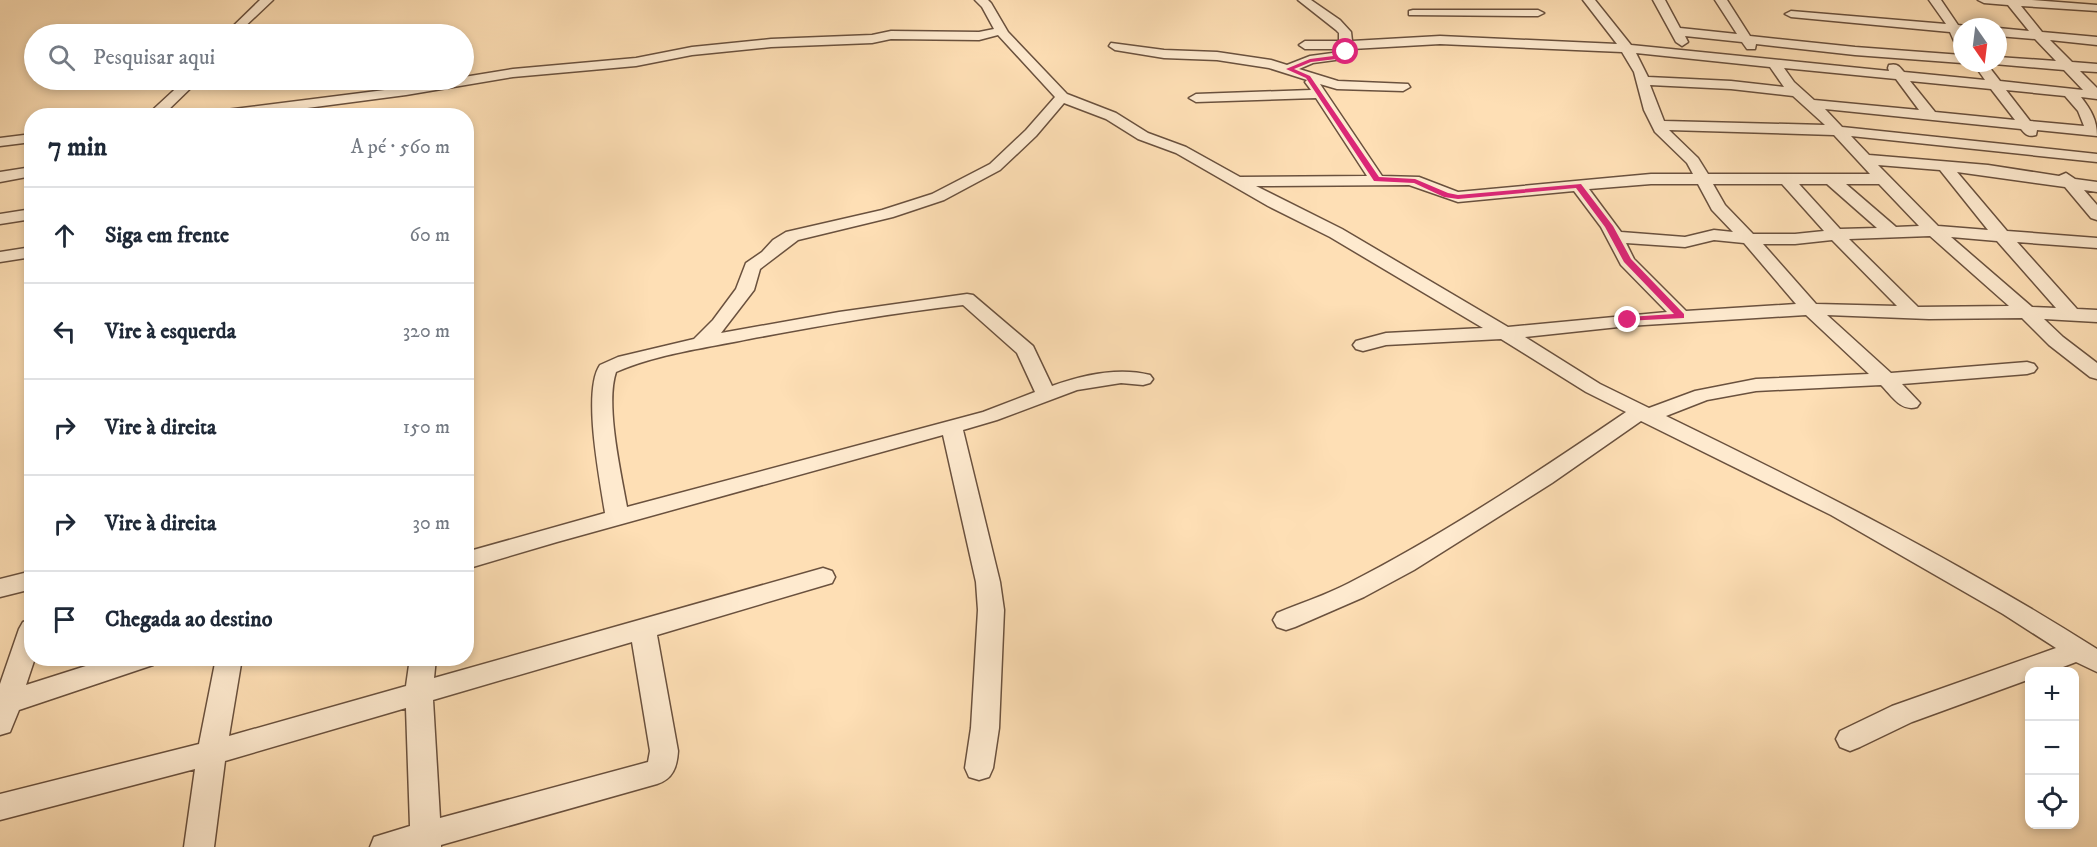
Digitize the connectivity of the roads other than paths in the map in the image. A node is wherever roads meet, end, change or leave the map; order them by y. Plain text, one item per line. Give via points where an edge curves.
1 (267, 0) edge
2 (981, 0) edge
3 (1304, 0) edge
4 (1532, 0) edge
5 (1589, 0) edge
6 (1659, 0) edge
7 (1721, 0) edge
8 (1784, 0) edge
9 (1935, 0) edge
10 (1984, 0) edge
11 (2011, 1) edge
12 (1850, 7) dead end
13 (2095, 10) edge
14 (1413, 13) dead end
15 (1861, 20) junction
16 (1543, 22) junction
17 (1953, 22) edge
18 (242, 24) edge
19 (1953, 28) edge
20 (1799, 29) junction
21 (1001, 31) junction
22 (1675, 31) junction
23 (2007, 33) edge
24 (2039, 36) junction
25 (1746, 38) junction
26 (2097, 41) edge
27 (1566, 44) junction
28 (1305, 45) dead end
29 (1115, 46) dead end
30 (1344, 46) junction
31 (1628, 49) junction
32 (1883, 53) junction
33 (1691, 55) junction
34 (1953, 58) edge
35 (1768, 62) junction
36 (2007, 62) edge
37 (2068, 66) junction
38 (1819, 67) junction
39 (2097, 68) edge
40 (1288, 69) junction
41 (1986, 72) edge
42 (1900, 75) junction
43 (1308, 77) junction
44 (474, 80) edge
45 (1644, 81) junction
46 (1995, 85) junction
47 (1403, 87) dead end
48 (181, 90) edge
49 (412, 90) edge
50 (1796, 92) junction
51 (2069, 92) junction
52 (1320, 94) junction
53 (2096, 95) edge
54 (1062, 97) junction
55 (1196, 98) dead end
56 (1811, 104) junction
57 (162, 108) edge
58 (273, 108) edge
59 (1930, 115) junction
60 (1658, 125) junction
61 (2025, 126) junction
62 (1838, 131) junction
63 (2096, 132) edge
64 (24, 139) edge
65 (0, 142) edge
66 (1947, 143) junction
67 (2046, 152) junction
68 (2097, 158) edge
69 (1863, 159) junction
70 (1944, 166) junction
71 (1968, 168) junction
72 (24, 172) edge
73 (0, 177) edge
74 (1702, 179) junction
75 (1786, 179) junction
76 (1831, 179) junction
77 (1881, 179) junction
78 (1377, 180) junction
79 (1237, 182) junction
80 (2071, 183) junction
81 (1578, 186) junction
82 (2097, 187) edge
83 (24, 215) edge
84 (2097, 215) edge
85 (0, 219) edge
86 (1934, 231) junction
87 (1892, 232) junction
88 (1836, 234) junction
89 (2002, 236) junction
90 (1614, 237) junction
91 (1749, 239) junction
92 (2097, 243) edge
93 (24, 253) edge
94 (0, 257) edge
95 (1810, 309) junction
96 (1913, 312) junction
97 (2028, 313) junction
98 (2072, 315) junction
99 (1681, 316) junction
100 (2097, 316) edge
101 (1504, 333) junction
102 (701, 343) junction
103 (1364, 345) dead end
104 (2027, 368) dead end
105 (2097, 373) edge
106 (1143, 379) dead end
107 (1886, 379) junction
108 (1046, 395) junction
109 (1910, 403) dead end
110 (1644, 414) junction
111 (951, 427) junction
112 (617, 518) junction
113 (474, 559) edge
114 (823, 577) dead end
115 (24, 582) edge
116 (0, 588) edge
117 (1286, 620) dead end
118 (643, 630) junction
119 (24, 651) edge
120 (2088, 656) edge
121 (122, 666) edge
122 (228, 666) edge
123 (422, 666) edge
124 (419, 695) junction
125 (2, 710) edge
126 (1850, 740) dead end
127 (212, 752) junction
128 (979, 768) dead end
129 (0, 807) edge
130 (426, 841) edge
131 (199, 847) edge
132 (385, 847) edge

1 - 18 street
2 - 21 street
3 - 30 street via 1339,25 1346,37
4 - 16 street
5 - 31 street
6 - 22 street
7 - 25 street
8 - 20 street
9 - 17 street
10 - 11 street
11 - 13 street
11 - 24 street
12 - 15 street
14 - 16 street
15 - 19 street
15 - 20 street
15 - 32 street
16 - 27 street
20 - 25 street
20 - 32 street
20 - 38 street
21 - 44 street via 979,36 884,36 771,43
21 - 54 street
22 - 25 street
22 - 33 street
23 - 24 street
24 - 26 street
24 - 37 street
25 - 35 street
27 - 30 street via 1440,40
27 - 31 street
28 - 30 street
29 - 40 street via 1164,54 1233,58
30 - 40 street via 1343,57 1310,60
31 - 33 street
31 - 45 street
32 - 34 street
32 - 42 street
33 - 35 street
35 - 38 street
35 - 50 street
36 - 37 street
37 - 39 street
37 - 53 street
38 - 42 street
40 - 43 street
41 - 46 street
42 - 46 street
42 - 59 street
43 - 47 street via 1337,85
43 - 52 street
45 - 50 street
45 - 60 street
46 - 51 street
46 - 61 street
48 - 57 street
49 - 58 street
50 - 56 street
51 - 53 street
51 - 63 street
52 - 55 street
52 - 78 street
54 - 79 street via 1111,116
54 - 102 street via 995,167 938,197 878,217 792,236 779,244 752,267 746,290
56 - 59 street
56 - 62 street
59 - 61 street
60 - 62 street
60 - 74 street via 1693,161
61 - 63 street
61 - 67 street
62 - 66 street
62 - 69 street
64 - 65 street
66 - 67 street
66 - 71 street
67 - 68 street
67 - 80 street
69 - 70 street
69 - 77 street
70 - 71 street
70 - 89 street
71 - 80 street
72 - 73 street
74 - 75 street
74 - 81 street
74 - 91 street via 1718,207
75 - 76 street
75 - 88 street
76 - 77 street
76 - 87 street
77 - 86 street
78 - 79 street
78 - 81 street via 1415,181 1458,197
79 - 101 street via 1336,233
80 - 82 street
80 - 84 street
81 - 90 street
83 - 85 street
86 - 87 street
86 - 89 street
86 - 97 street
87 - 88 street
88 - 91 street
88 - 96 street
89 - 92 street
89 - 98 street
90 - 91 street via 1685,242 1714,235
90 - 99 street via 1627,261
91 - 95 street
93 - 94 street
95 - 96 street
95 - 99 street
95 - 107 street
96 - 97 street
97 - 98 street
97 - 105 street
98 - 100 street
99 - 101 street
101 - 103 street via 1386,339
101 - 110 street via 1593,388
102 - 108 street via 967,299 1026,350
102 - 112 street via 614,364 603,376
104 - 107 street
106 - 108 street via 1097,380
107 - 109 street
107 - 110 street via 1756,384 1702,395
108 - 111 street
110 - 117 street via 1405,564 1355,591
110 - 120 street via 1839,510 2012,607
111 - 112 street
111 - 128 street via 988,582 991,610
112 - 113 street
114 - 118 street
115 - 116 street
118 - 124 street
118 - 130 street via 664,751 663,764 657,772
119 - 125 street
120 - 126 street via 1902,714
121 - 125 street
122 - 127 street
123 - 124 street
124 - 127 street
124 - 130 street
127 - 129 street
127 - 131 street
130 - 132 street

